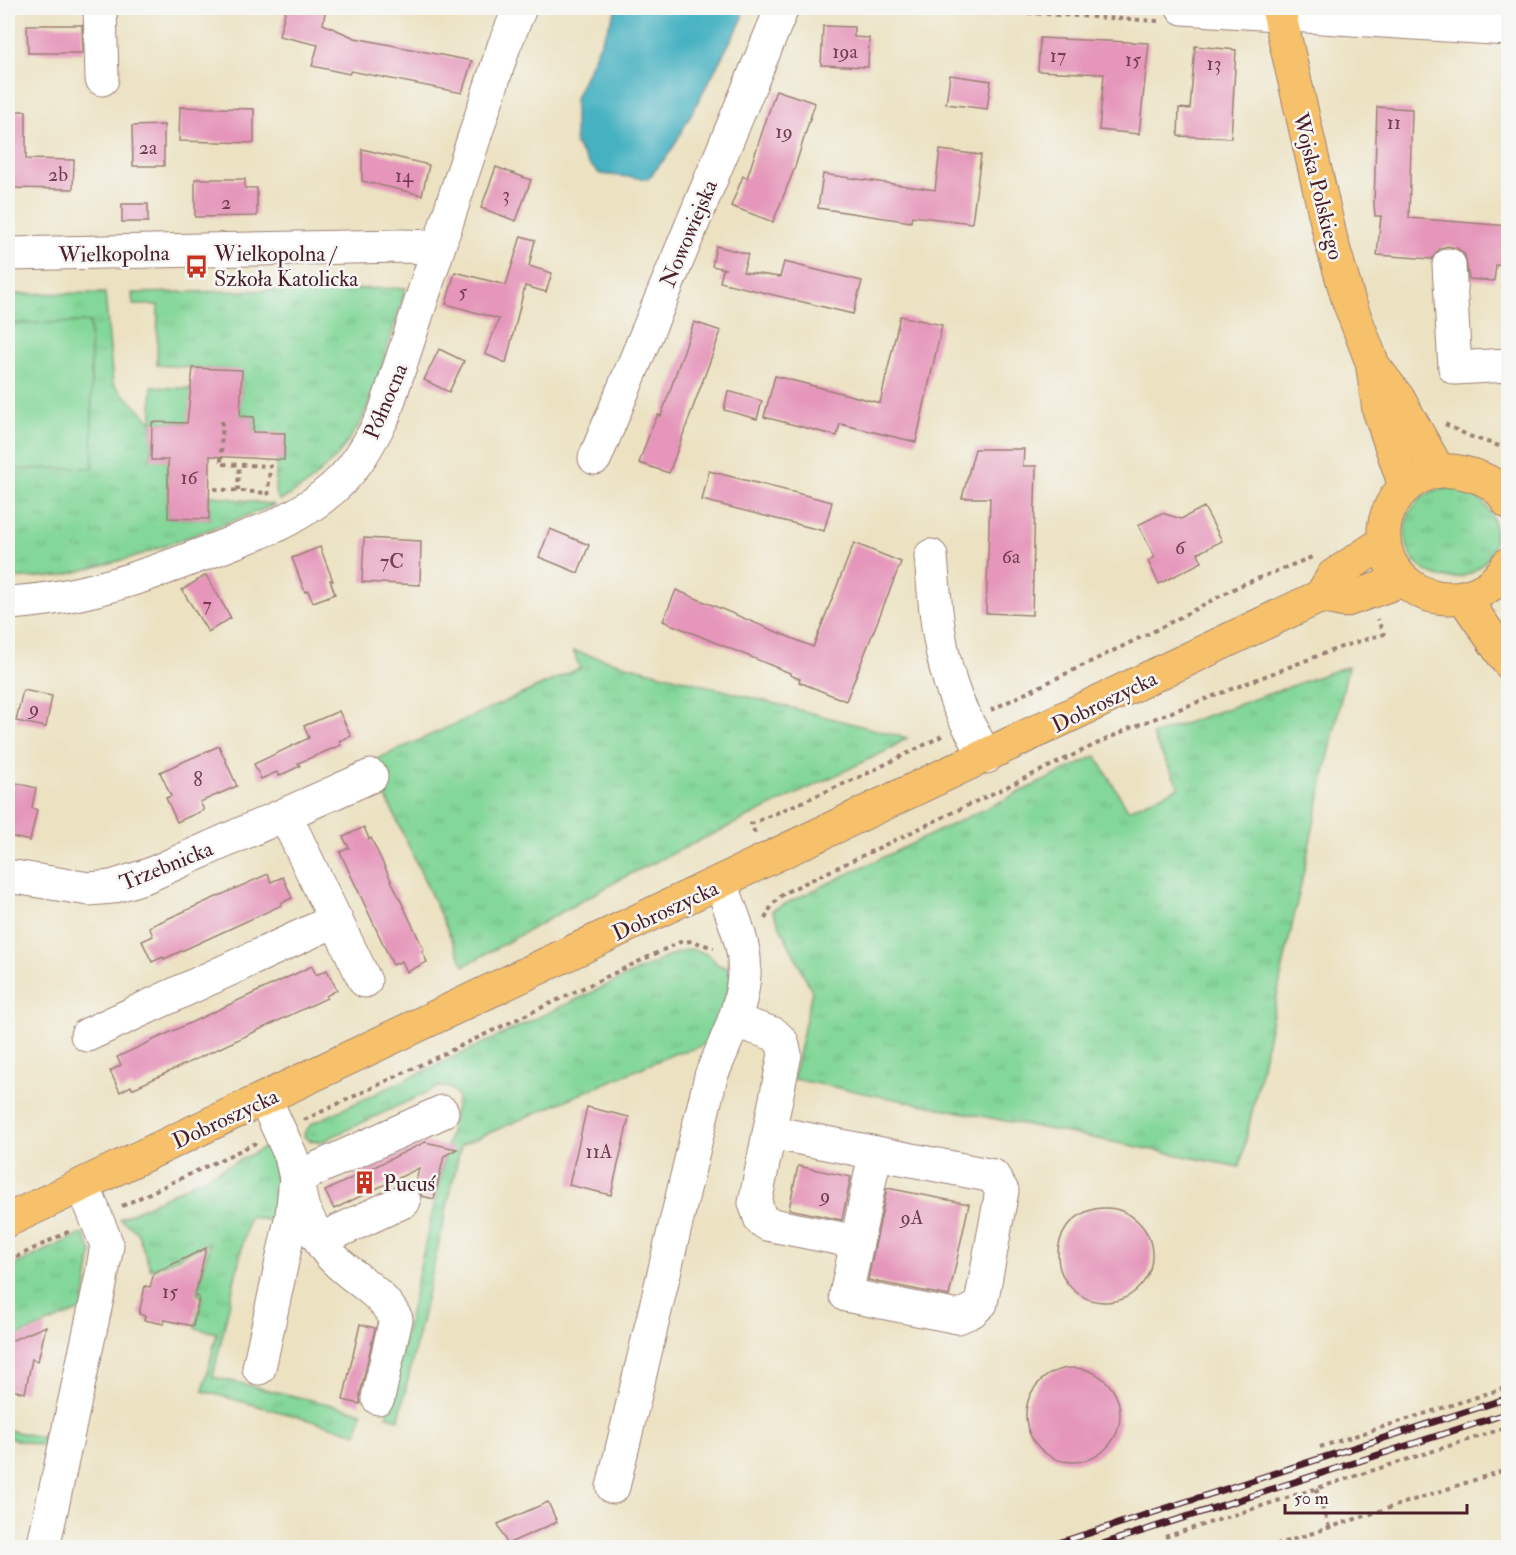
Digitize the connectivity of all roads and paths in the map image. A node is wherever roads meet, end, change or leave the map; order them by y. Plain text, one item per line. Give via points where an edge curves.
1 (100, 8) edge
2 (520, 8) edge
3 (782, 8) edge
4 (946, 8) edge
5 (1279, 11) edge
6 (1176, 14) edge
7 (1509, 29) edge
8 (102, 79) dead end
9 (437, 247) junction
10 (8, 254) edge
11 (1449, 265) dead end
12 (1372, 362) junction
13 (1509, 365) edge
14 (222, 422) dead end
15 (1442, 422) dead end
16 (1509, 449) edge
17 (595, 458) dead end
18 (239, 465) junction
19 (1438, 470) junction
20 (1405, 486) junction
21 (214, 489) dead end
22 (238, 490) junction
23 (268, 493) junction
24 (1506, 493) edge
25 (277, 503) dead end
26 (1384, 542) junction
27 (1320, 553) dead end
28 (931, 556) dead end
29 (1507, 573) edge
30 (1403, 580) junction
31 (1321, 596) junction
32 (1464, 598) junction
33 (8, 603) edge
34 (1384, 634) dead end
35 (1509, 662) edge
36 (968, 722) junction
37 (986, 757) junction
38 (371, 776) dead end
39 (285, 815) junction
40 (758, 839) dead end
41 (8, 876) edge
42 (721, 883) junction
43 (336, 920) junction
44 (763, 922) dead end
45 (743, 950) junction
46 (365, 981) dead end
47 (735, 1021) junction
48 (87, 1035) dead end
49 (265, 1099) junction
50 (442, 1112) dead end
51 (281, 1131) junction
52 (770, 1132) junction
53 (875, 1154) junction
54 (296, 1179) junction
55 (83, 1185) junction
56 (404, 1201) dead end
57 (96, 1218) junction
58 (8, 1220) edge
59 (315, 1232) junction
60 (857, 1242) junction
61 (8, 1261) edge
62 (259, 1368) dead end
63 (1509, 1387) edge
64 (378, 1398) dead end
65 (1509, 1427) edge
66 (1320, 1447) dead end
67 (1509, 1469) edge
68 (613, 1487) dead end
69 (1316, 1489) junction
70 (1329, 1527) junction
71 (1165, 1537) dead end
72 (43, 1548) edge
73 (1267, 1548) edge

1 - 8 street
2 - 9 street, Północna
3 - 17 street, Nowowiejska
4 - 6 path
5 - 6 street
5 - 7 street
5 - 12 main road, Wojska Polskiego via 1331,240
9 - 10 street, Wielkopolna
9 - 33 street, Północna via 384,415 358,460 331,490 275,526 150,575 96,591
11 - 13 street via 1455,368
12 - 19 main road, Wojska Polskiego via 1398,398
12 - 20 main road, Wojska Polskiego via 1379,410
14 - 18 path via 221,464
15 - 16 path
18 - 22 path
18 - 23 path via 270,466
19 - 20 main road
19 - 24 main road via 1474,475
20 - 26 main road via 1391,503
21 - 22 path
22 - 23 path
23 - 25 path
26 - 30 main road via 1390,562
26 - 31 main road, Dobroszycka via 1333,576
27 - 36 path via 1239,586
28 - 36 street via 935,612 946,669
29 - 32 main road
30 - 31 main road via 1344,601
30 - 32 main road via 1419,592 1438,598
31 - 37 main road, Dobroszycka
32 - 35 main road
34 - 44 path via 1130,728 784,893
36 - 37 street
36 - 40 path via 855,779 751,824
37 - 42 main road, Dobroszycka
38 - 39 street, Trzebnicka
39 - 41 street, Trzebnicka via 149,875 112,887 89,889
39 - 43 street
42 - 45 street
42 - 49 main road, Dobroszycka
43 - 46 street
43 - 48 street
45 - 47 street via 743,992
45 - 51 path via 729,955 692,941 680,942
47 - 52 street via 774,1034 783,1042 785,1054
47 - 68 street via 711,1076
49 - 51 street
49 - 55 main road, Dobroszycka
50 - 54 street
51 - 54 street
51 - 57 path
52 - 53 street
52 - 60 street via 755,1203 761,1220
53 - 60 street
53 - 60 street via 993,1176 1002,1191 981,1303 958,1317 846,1295
54 - 59 street via 303,1209
54 - 62 street
55 - 57 street
55 - 58 main road, Dobroszycka
56 - 59 street via 328,1236
57 - 61 path
57 - 72 street via 106,1245 101,1280
59 - 64 street via 328,1252 388,1304 396,1319
63 - 66 path
65 - 69 path
67 - 70 path
69 - 70 path
69 - 71 path
70 - 73 path

